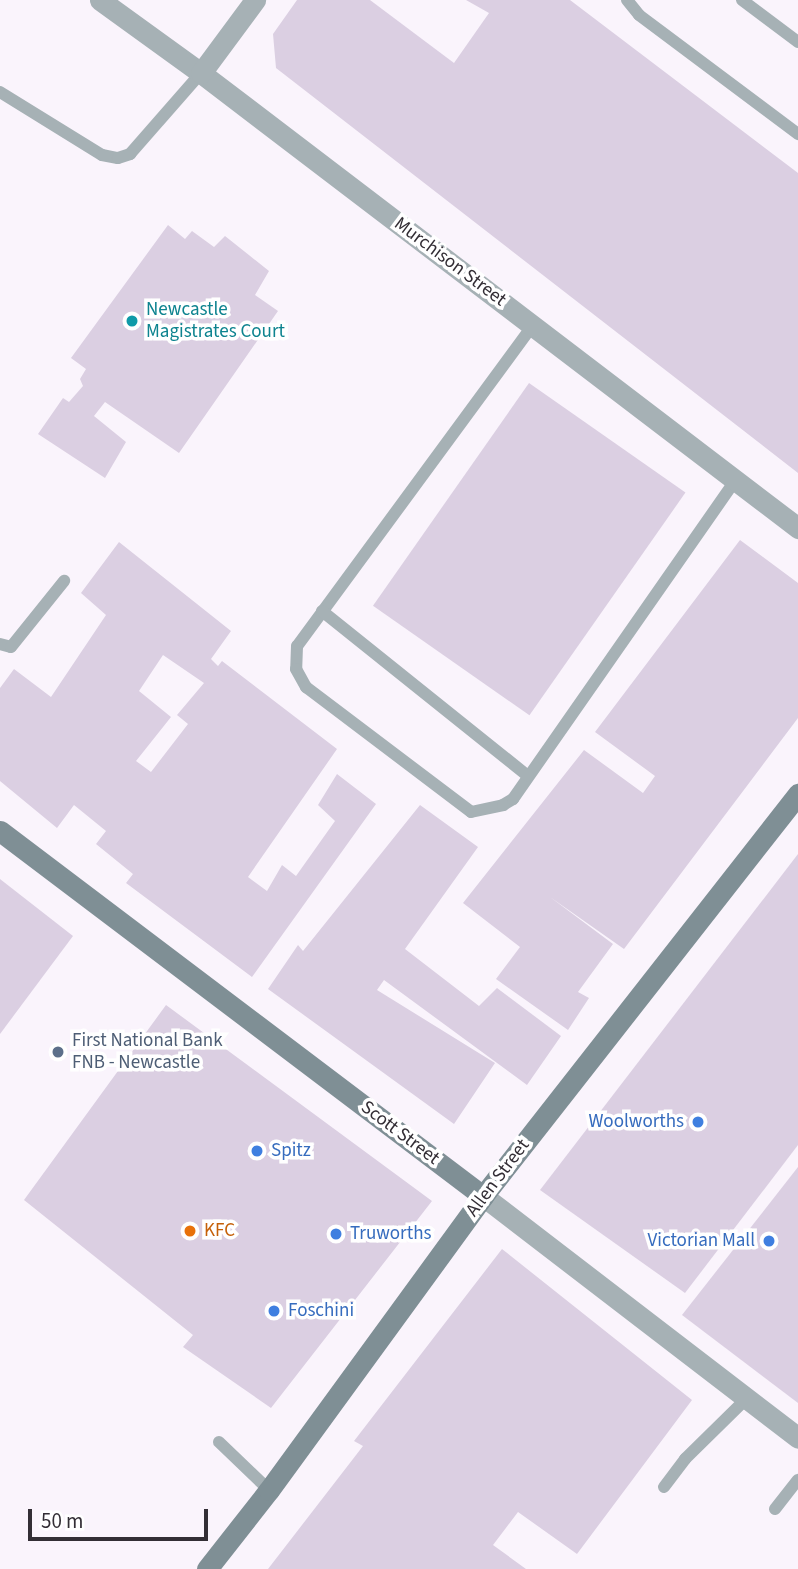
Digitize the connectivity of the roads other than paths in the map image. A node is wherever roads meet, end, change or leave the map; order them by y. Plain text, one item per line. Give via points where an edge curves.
1 (100, 0) edge
2 (255, 0) edge
3 (627, 0) edge
4 (742, 0) edge
5 (798, 42) edge
6 (201, 73) junction
7 (0, 92) edge
8 (798, 134) edge
9 (533, 325) junction
10 (736, 479) junction
11 (798, 528) edge
12 (64, 580) dead end
13 (322, 611) junction
14 (0, 644) edge
15 (528, 776) junction
16 (798, 794) edge
17 (0, 831) edge
18 (483, 1196) junction
19 (747, 1398) junction
20 (798, 1438) edge
21 (219, 1442) dead end
22 (798, 1480) edge
23 (664, 1487) dead end
24 (269, 1490) junction
25 (775, 1509) dead end
26 (207, 1569) edge

1 - 6 street, Murchison Street
2 - 6 street
3 - 8 lane via 639,15
4 - 5 lane
6 - 7 lane via 130,154 118,158 102,155
6 - 9 street, Murchison Street
9 - 10 street, Murchison Street
9 - 13 lane
10 - 11 street, Murchison Street
10 - 15 lane
12 - 14 lane via 11,647
13 - 15 lane
13 - 15 lane via 297,646 296,669 306,687 471,812 513,799
16 - 18 street, Allen Street
17 - 18 street, Scott Street
18 - 19 street, Scott Street
18 - 24 street, Allen Street
19 - 20 street, Scott Street
19 - 23 lane
21 - 24 lane
22 - 25 lane
24 - 26 street, Allen Street

